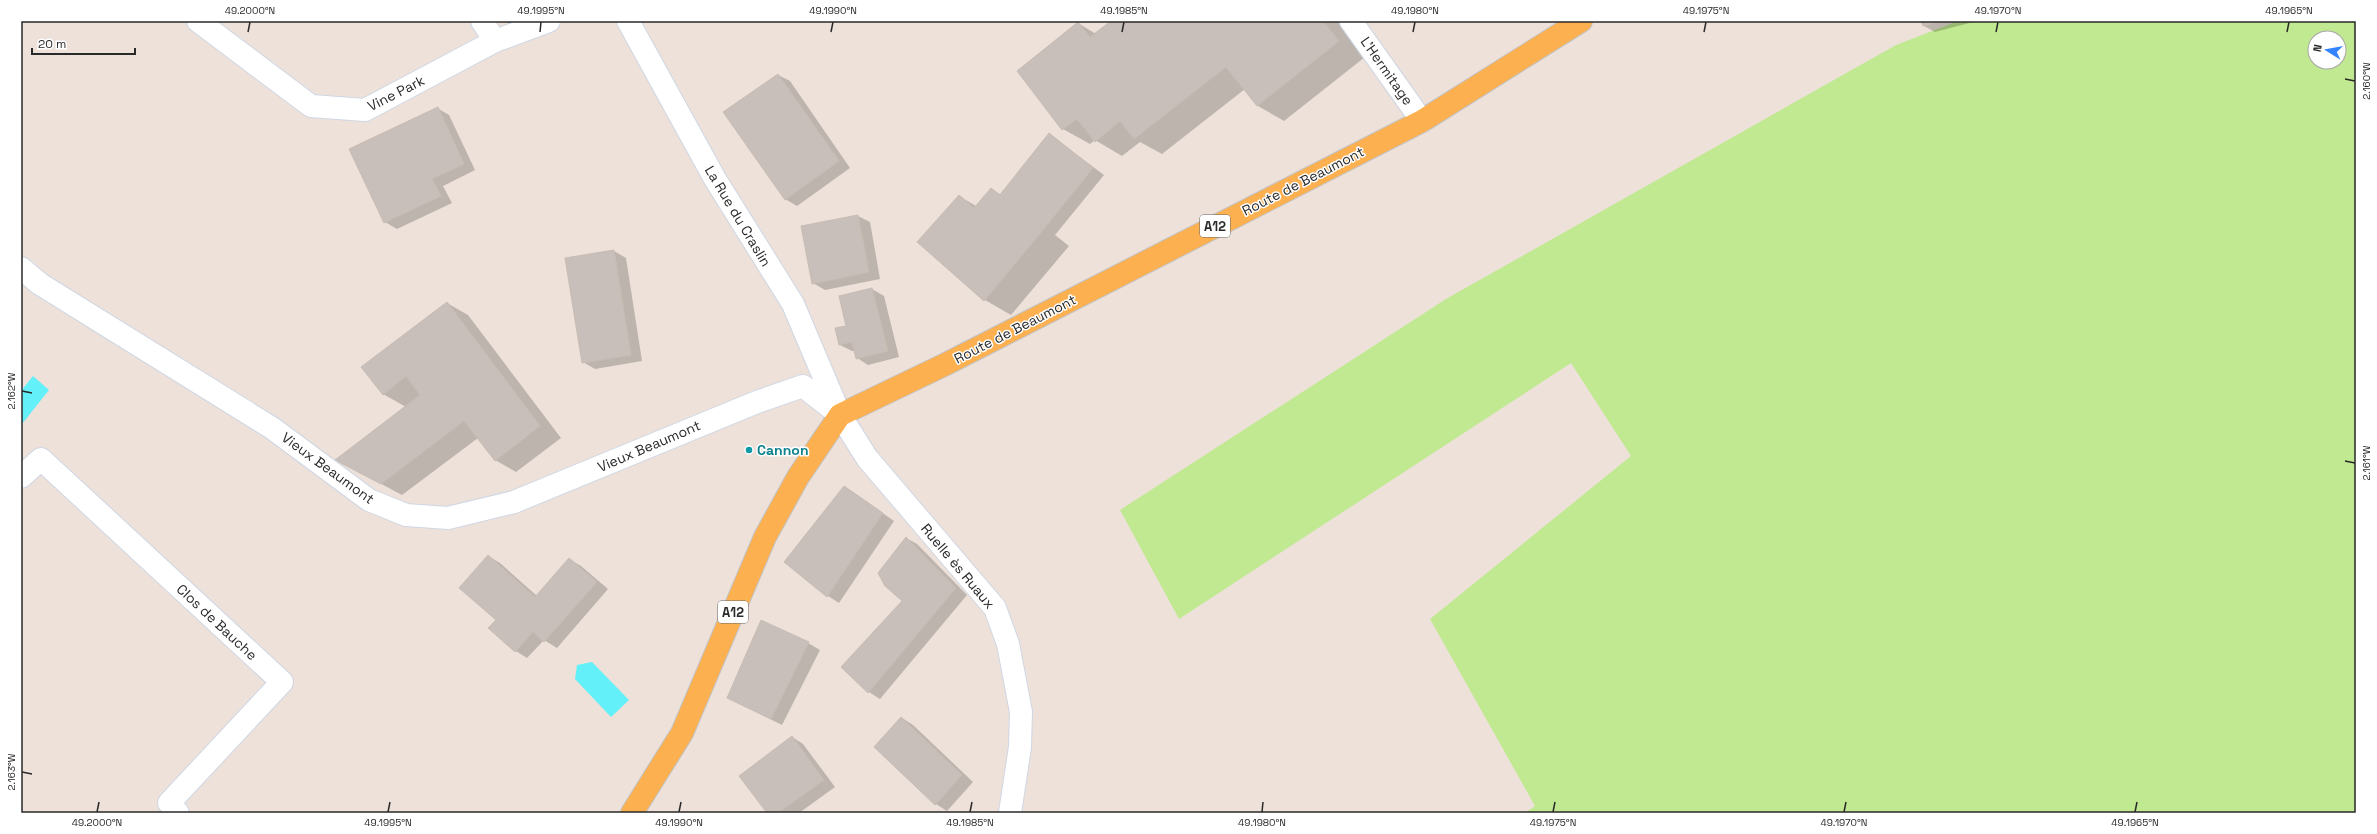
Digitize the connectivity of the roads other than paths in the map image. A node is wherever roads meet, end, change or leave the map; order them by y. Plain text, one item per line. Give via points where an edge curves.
1 (198, 21) edge
2 (482, 21) edge
3 (549, 21) edge
4 (628, 21) edge
5 (1351, 21) edge
6 (1581, 21) edge
7 (495, 41) junction
8 (1422, 120) junction
9 (21, 268) edge
10 (840, 415) junction
11 (21, 477) edge
12 (178, 813) edge
13 (632, 813) edge
14 (1010, 813) edge

1 - 7 street, Vine Park via 311,106 357,110 365,110
2 - 7 street
3 - 7 street, Vine Park
4 - 10 street, La Rue du Craslin via 715,179 793,304
5 - 8 street, L'Hermitage
6 - 8 main road, Route de Beaumont / A12
8 - 10 main road, Route de Beaumont / A12 via 946,364
9 - 10 street, Vieux Beaumont via 40,284 272,428 369,500 406,515 448,518 514,502 757,402 803,386
10 - 13 main road, A12 via 798,477 765,538 682,733
10 - 14 street, Ruelle ès Ruaux via 867,458 995,608 1008,644 1021,712 1020,747
11 - 12 street, Clos de Bauche via 41,459 282,682 169,803

